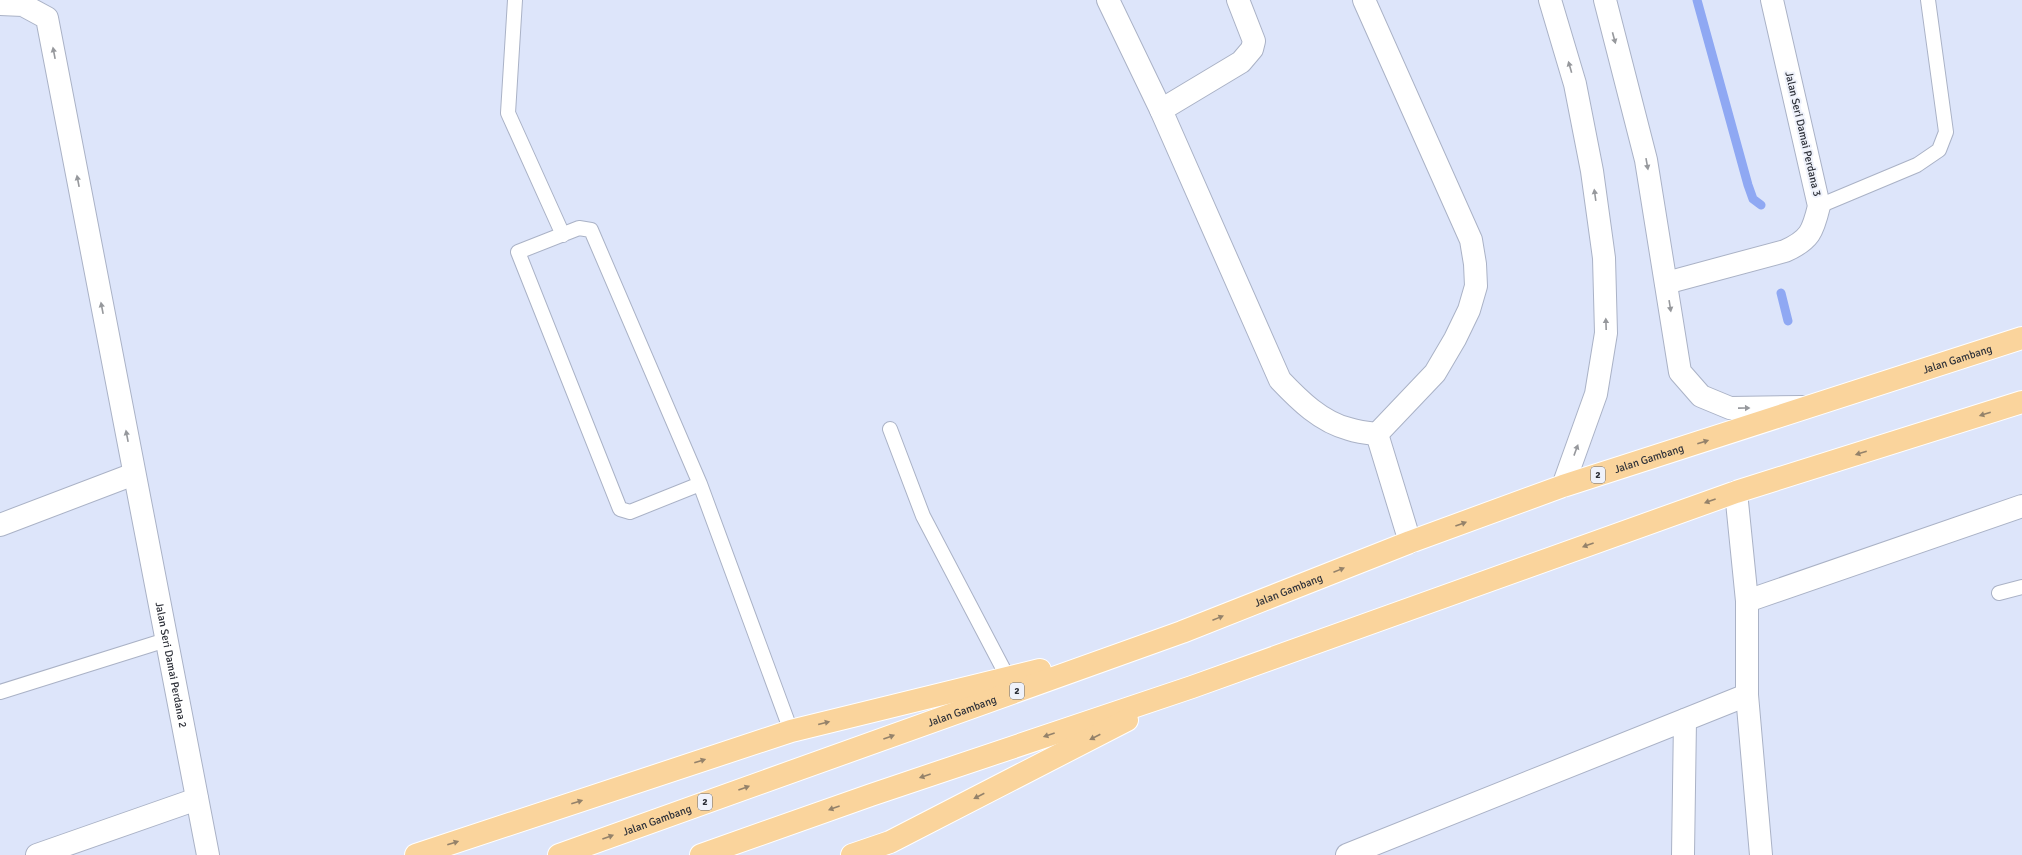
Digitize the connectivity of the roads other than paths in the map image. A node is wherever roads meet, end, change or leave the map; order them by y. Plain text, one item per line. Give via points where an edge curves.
1 (515, 0) edge
2 (1108, 0) edge
3 (1238, 0) edge
4 (1364, 0) edge
5 (1550, 0) edge
6 (1605, 0) edge
7 (1772, 0) edge
8 (1928, 0) edge
9 (0, 4) edge
10 (1161, 110) junction
11 (1819, 206) junction
12 (563, 234) junction
13 (1666, 283) junction
14 (2022, 338) edge
15 (2022, 402) edge
16 (1815, 406) junction
17 (890, 429) dead end
18 (1377, 434) junction
19 (134, 474) junction
20 (700, 484) junction
21 (1563, 486) junction
22 (1736, 492) junction
23 (2022, 506) edge
24 (0, 525) edge
25 (1410, 542) junction
26 (2022, 587) edge
27 (1999, 592) dead end
28 (1747, 601) junction
29 (1182, 632) junction
30 (166, 640) junction
31 (1008, 678) junction
32 (1192, 687) junction
33 (0, 692) edge
34 (1747, 695) junction
35 (1685, 720) junction
36 (791, 731) junction
37 (197, 799) junction
38 (37, 855) edge
39 (208, 855) edge
40 (416, 855) edge
41 (558, 855) edge
42 (701, 855) edge
43 (852, 855) edge
44 (1347, 855) edge
45 (1683, 855) edge
46 (1761, 855) edge

1 - 12 lane via 508,113
2 - 10 street
3 - 10 street via 1254,41 1252,49 1241,62
4 - 18 street via 1470,240 1476,286 1469,310 1435,373
21 -> 5 street via 1596,394 1606,333 1604,258 1592,171 1575,84
6 -> 13 street via 1646,160
7 - 11 street, Jalan Seri Damai Perdana 3
8 - 11 lane via 1946,132 1939,150 1917,165
19 -> 9 street, Jalan Seri Damai Perdana 2 via 47,18 23,5
10 - 18 street via 1280,380 1299,400 1323,418 1348,429
11 - 13 street, Jalan Seri Damai Perdana 3 via 1814,228 1801,244 1785,251
12 - 20 lane via 579,228 591,230
12 - 20 lane via 518,252 620,509 630,512
13 -> 16 street via 1680,372 1701,396 1730,408
14 - 16 highway, Jalan Gambang / 2
15 -> 22 highway
21 -> 16 highway, Jalan Gambang / 2
17 - 31 lane via 924,516
18 - 25 street
19 - 24 street
19 - 30 street, Jalan Seri Damai Perdana 2
20 - 36 lane
25 -> 21 highway, Jalan Gambang / 2
22 - 28 street
22 -> 32 highway
23 - 28 street
29 -> 25 highway, Jalan Gambang / 2
26 - 27 lane
28 - 34 street
29 - 31 highway
41 -> 29 highway, Jalan Gambang / 2
30 - 33 lane
30 - 37 street, Jalan Seri Damai Perdana 2
36 -> 31 highway
32 -> 42 highway via 871,794
32 -> 43 highway via 890,842
34 - 35 street
34 - 46 street
35 - 44 street
35 - 45 street
40 -> 36 highway
37 - 38 street
37 - 39 street, Jalan Seri Damai Perdana 2

